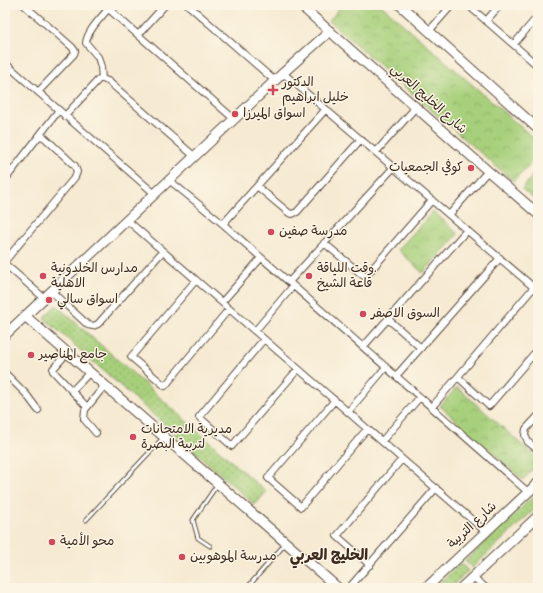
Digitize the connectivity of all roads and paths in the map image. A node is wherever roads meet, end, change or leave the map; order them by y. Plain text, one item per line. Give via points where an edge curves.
1 (24, 5) edge
2 (117, 5) edge
3 (165, 5) edge
4 (188, 5) edge
5 (300, 5) edge
6 (400, 5) edge
7 (452, 5) edge
8 (468, 5) edge
9 (500, 5) edge
10 (108, 8) edge
11 (538, 16) edge
12 (486, 21) junction
13 (330, 30) junction
14 (428, 31) junction
15 (138, 35) junction
16 (514, 44) junction
17 (5, 63) edge
18 (538, 66) edge
19 (283, 73) junction
20 (102, 79) junction
21 (275, 81) junction
22 (38, 92) junction
23 (416, 107) junction
24 (326, 109) junction
25 (59, 110) junction
26 (65, 116) junction
27 (234, 119) junction
28 (538, 129) edge
29 (40, 136) junction
30 (360, 139) junction
31 (376, 152) junction
32 (194, 156) junction
33 (394, 167) junction
34 (488, 172) junction
35 (5, 180) edge
36 (169, 180) junction
37 (258, 186) junction
38 (155, 194) junction
39 (432, 200) junction
40 (538, 214) edge
41 (449, 215) junction
42 (127, 220) junction
43 (223, 224) junction
44 (467, 230) junction
45 (324, 243) junction
46 (163, 251) junction
47 (261, 258) junction
48 (500, 258) junction
49 (5, 263) edge
50 (196, 280) junction
51 (291, 284) junction
52 (536, 289) edge
53 (51, 291) junction
54 (44, 298) junction
55 (222, 302) junction
56 (229, 309) junction
57 (25, 316) junction
58 (388, 318) junction
59 (255, 331) junction
60 (5, 335) edge
61 (264, 339) junction
62 (363, 347) junction
63 (421, 348) junction
64 (538, 349) edge
65 (68, 352) junction
66 (386, 368) junction
67 (298, 369) junction
68 (90, 372) junction
69 (5, 373) edge
70 (396, 376) junction
71 (458, 377) junction
72 (105, 385) junction
73 (72, 392) junction
74 (420, 397) junction
75 (335, 400) junction
76 (87, 407) junction
77 (432, 408) junction
78 (38, 410) dead end
79 (348, 412) junction
80 (538, 416) edge
81 (367, 429) junction
82 (96, 433) dead end
83 (164, 436) junction
84 (382, 441) junction
85 (538, 450) edge
86 (402, 459) junction
87 (538, 483) edge
88 (218, 484) junction
89 (436, 488) junction
90 (528, 492) junction
91 (538, 516) edge
92 (86, 520) dead end
93 (486, 532) junction
94 (286, 543) junction
95 (210, 546) dead end
96 (370, 564) junction
97 (473, 577) junction
98 (247, 588) edge
99 (338, 588) edge
100 (349, 588) edge
101 (426, 588) edge
102 (461, 588) edge
103 (486, 588) edge

1 - 22 street via 75,51
2 - 10 street
3 - 15 street
4 - 21 street
5 - 13 street, شارع الخليج العربي
6 - 14 street
7 - 14 street
8 - 12 street
9 - 12 street
10 - 15 street
10 - 20 street via 91,31 86,43 100,61
11 - 16 street
12 - 16 street
13 - 19 street
13 - 23 street, شارع الخليج العربي
14 - 28 street
15 - 27 street
16 - 18 street
17 - 22 street
19 - 21 street
19 - 24 street
20 - 26 street
20 - 32 street via 108,81
21 - 27 street
22 - 25 street
23 - 31 street
23 - 34 street, شارع الخليج العربي
24 - 30 street
24 - 37 street
25 - 26 street
25 - 29 street
26 - 38 street
27 - 32 street
29 - 35 street
29 - 49 street via 76,166 77,172
30 - 31 street
30 - 37 street via 297,212 289,213
31 - 33 street
32 - 36 street
33 - 39 street
33 - 45 street
34 - 40 street, شارع الخليج العربي
34 - 41 street
36 - 38 street
36 - 43 street
37 - 43 street
38 - 42 street
39 - 41 street
39 - 45 street via 365,277
41 - 44 street
42 - 46 street
42 - 53 street
43 - 47 street
44 - 48 street
44 - 58 street
45 - 51 street
46 - 50 street
46 - 53 street via 98,324 93,326 88,325
47 - 51 street
47 - 55 street
48 - 52 street
48 - 63 street
49 - 54 street
50 - 55 street
50 - 56 street via 132,357 137,362 165,386
51 - 59 street
51 - 62 street
52 - 71 street
53 - 54 street
54 - 57 street
55 - 56 street
56 - 59 street
57 - 60 street
57 - 65 street
58 - 62 street
58 - 63 street
59 - 61 street
61 - 67 street
61 - 67 street via 199,417 232,446
62 - 66 street
63 - 70 street
64 - 71 street via 490,406
65 - 68 street
65 - 73 street via 53,371
66 - 70 street
66 - 79 street
67 - 75 street
68 - 72 street
68 - 73 street
69 - 78 street
70 - 74 street
71 - 77 street
72 - 76 street
72 - 83 street
73 - 76 street
74 - 77 street
74 - 84 street
75 - 79 street
75 - 81 street via 268,478 301,507
76 - 82 street via 84,419
77 - 90 street
79 - 81 street
80 - 85 street via 524,435
81 - 84 street
83 - 88 street
83 - 92 lane
84 - 86 street
86 - 89 street
86 - 96 street via 337,536
87 - 90 street, شارع التربية
88 - 94 street
88 - 95 lane via 193,520 198,538
89 - 93 street
89 - 96 street
90 - 93 street, شارع التربية
91 - 97 street
93 - 101 street, شارع التربية
94 - 98 lane
94 - 99 street
96 - 100 street
97 - 102 street
97 - 103 street

